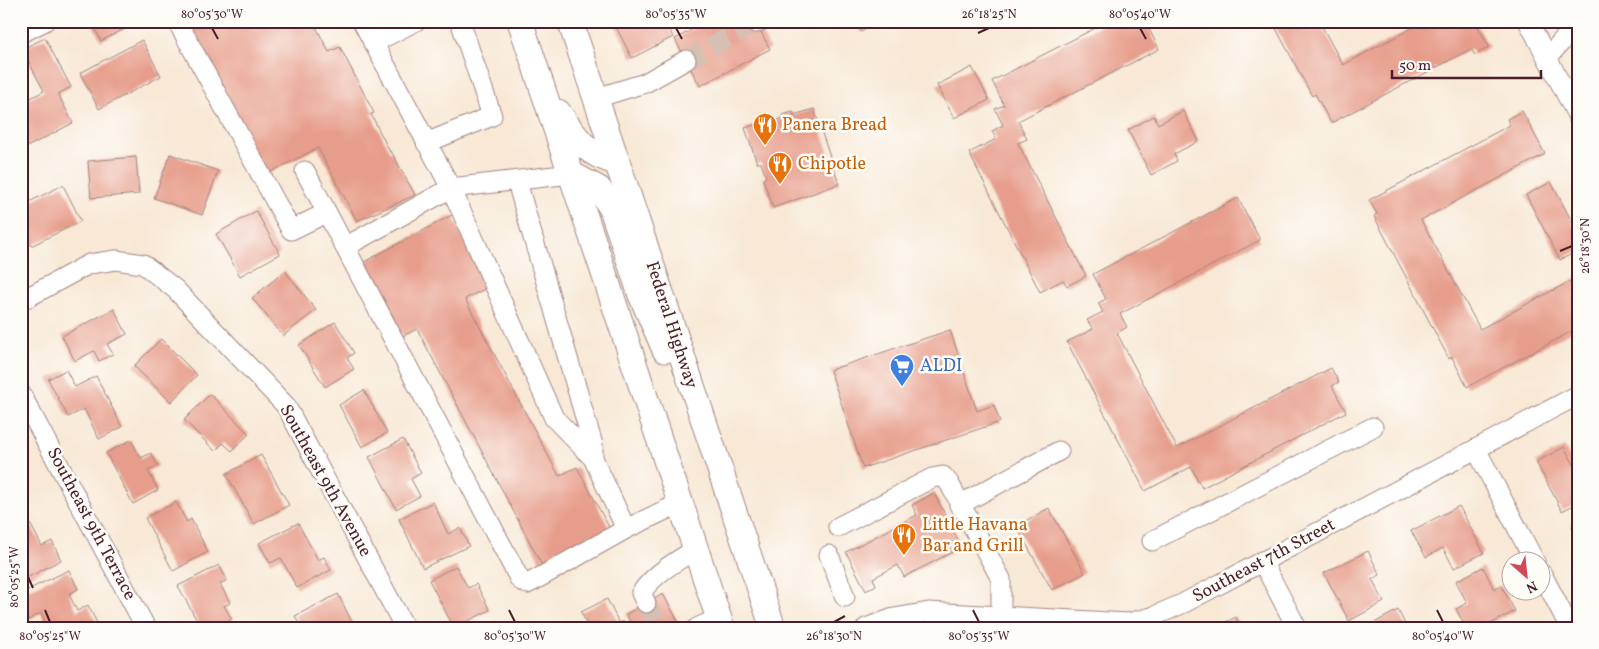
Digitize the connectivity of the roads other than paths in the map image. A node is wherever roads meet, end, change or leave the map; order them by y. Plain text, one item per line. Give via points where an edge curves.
1 (45, 21) edge
2 (177, 21) edge
3 (362, 21) edge
4 (416, 21) edge
5 (460, 21) edge
6 (520, 21) edge
7 (570, 21) edge
8 (1528, 21) edge
9 (1578, 28) edge
10 (21, 33) edge
11 (373, 43) junction
12 (1547, 58) junction
13 (686, 60) tunnel mouth
14 (544, 94) junction
15 (596, 98) junction
16 (1578, 117) edge
17 (426, 144) junction
18 (617, 162) junction
19 (305, 171) dead end
20 (571, 174) junction
21 (517, 182) junction
22 (451, 188) junction
23 (326, 213) junction
24 (345, 247) junction
25 (21, 301) edge
26 (684, 362) junction
27 (21, 394) edge
28 (1578, 395) edge
29 (1373, 427) dead end
30 (1476, 449) junction
31 (1059, 451) dead end
32 (594, 458) junction
33 (680, 503) junction
34 (959, 505) junction
35 (838, 527) dead end
36 (626, 529) junction
37 (1152, 541) dead end
38 (696, 549) junction
39 (1530, 552) edge
40 (829, 554) dead end
41 (1262, 562) junction
42 (1552, 593) edge
43 (845, 598) dead end
44 (646, 603) tunnel mouth
45 (991, 620) edge
46 (1070, 624) edge
47 (712, 625) edge
48 (146, 628) edge
49 (405, 628) edge
50 (773, 628) edge
51 (866, 628) edge
52 (1297, 628) edge
53 (1570, 628) edge

1 - 10 street
2 - 23 street via 291,230
3 - 11 street
4 - 11 street
5 - 17 street via 492,116
6 - 14 main road
7 - 15 main road, Federal Highway
8 - 12 street
9 - 12 street via 1568,34
11 - 17 street
12 - 16 street
13 - 15 street via 645,82
14 - 18 main road via 582,145 599,158
14 - 20 main road
15 - 18 main road, Federal Highway
17 - 22 street
18 - 26 main road, Federal Highway
19 - 23 street
20 - 21 street
20 - 26 main road via 599,189 612,209 641,295 665,350
20 - 33 main road
21 - 22 street
21 - 32 street via 593,445
22 - 24 street
22 - 32 street via 554,418
23 - 24 street
24 - 36 street via 520,580 526,584
25 - 49 street, Southeast 9th Avenue via 88,264 116,260 143,264 175,289 286,406
26 - 50 main road, Federal Highway
27 - 48 street, Southeast 9th Terrace
28 - 30 street, Southeast 7th Street
29 - 37 street
30 - 39 street
30 - 41 street, Southeast 7th Street
31 - 34 street
32 - 36 street
33 - 36 street
33 - 38 main road
34 - 35 street via 943,476 932,478
34 - 45 street via 1001,579
38 - 44 street via 650,581 641,593
38 - 47 main road
40 - 43 street
41 - 46 street, Southeast 7th Street via 1152,617 1128,623
41 - 52 street
42 - 53 street
45 - 46 street, Southeast 7th Street
45 - 51 street, Southeast 7th Street via 929,612 894,618

